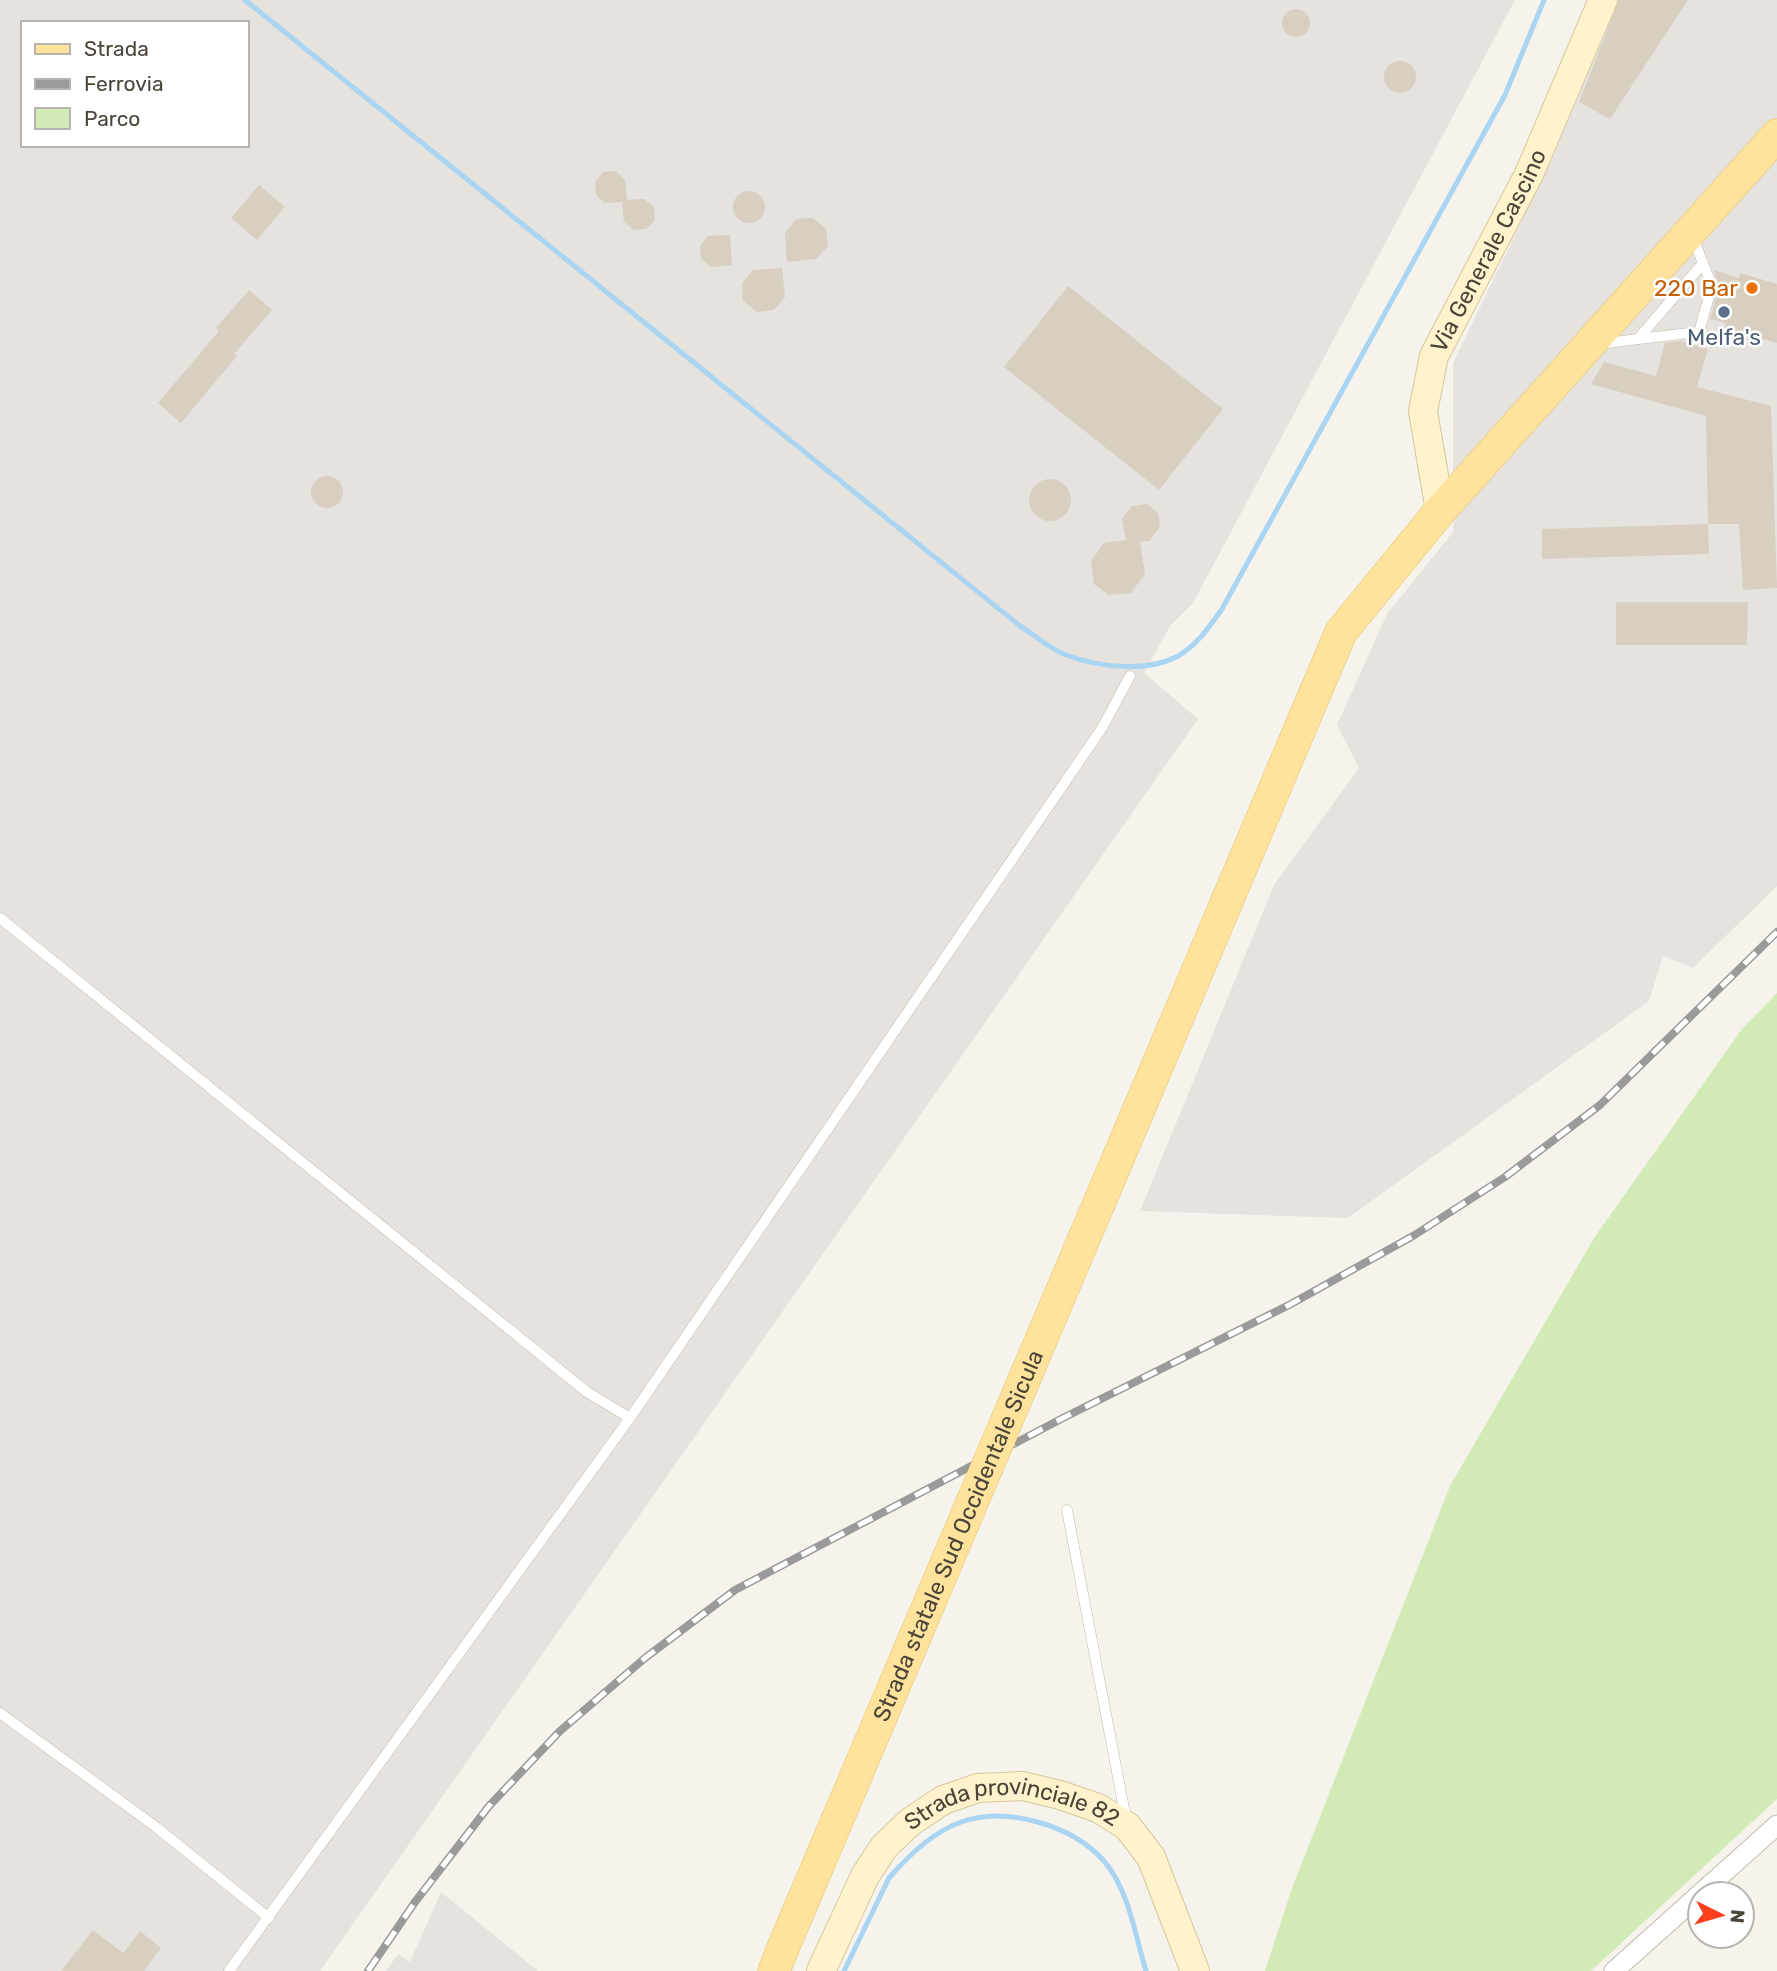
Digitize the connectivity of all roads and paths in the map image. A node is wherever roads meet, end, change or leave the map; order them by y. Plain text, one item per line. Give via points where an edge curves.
1 (1603, 0) edge
2 (1777, 135) edge
3 (1691, 231) junction
4 (1703, 263) junction
5 (1638, 339) junction
6 (1586, 346) junction
7 (1440, 511) junction
8 (1130, 676) dead end
9 (0, 918) edge
10 (630, 1418) junction
11 (1067, 1510) dead end
12 (0, 1713) edge
13 (1777, 1825) edge
14 (1127, 1826) junction
15 (1716, 1880) edge
16 (1686, 1907) edge
17 (269, 1918) junction
18 (778, 1959) edge
19 (229, 1971) edge
20 (821, 1971) edge
21 (1195, 1971) edge
22 (1614, 1971) edge

1 - 7 street, Via Generale Cascino via 1529,174 1434,356 1423,411
2 - 3 main road, Strada statale Sud Occidentale Sicula
3 - 4 lane
3 - 6 main road, Strada statale Sud Occidentale Sicula
4 - 5 lane
4 - 5 lane via 1712,286 1699,332
5 - 6 lane
6 - 7 main road, Strada statale Sud Occidentale Sicula
7 - 18 main road, Strada statale Sud Occidentale Sicula, bridge via 1341,632
8 - 10 lane via 1102,728
9 - 10 lane via 587,1392
10 - 17 lane
11 - 14 lane
12 - 17 lane via 156,1827
13 - 15 street
14 - 20 street, Strada provinciale 82 via 1098,1808 1023,1786 978,1788 943,1800 884,1847 865,1876
14 - 21 street, Strada provinciale 82 via 1151,1857
16 - 22 street
17 - 19 lane

